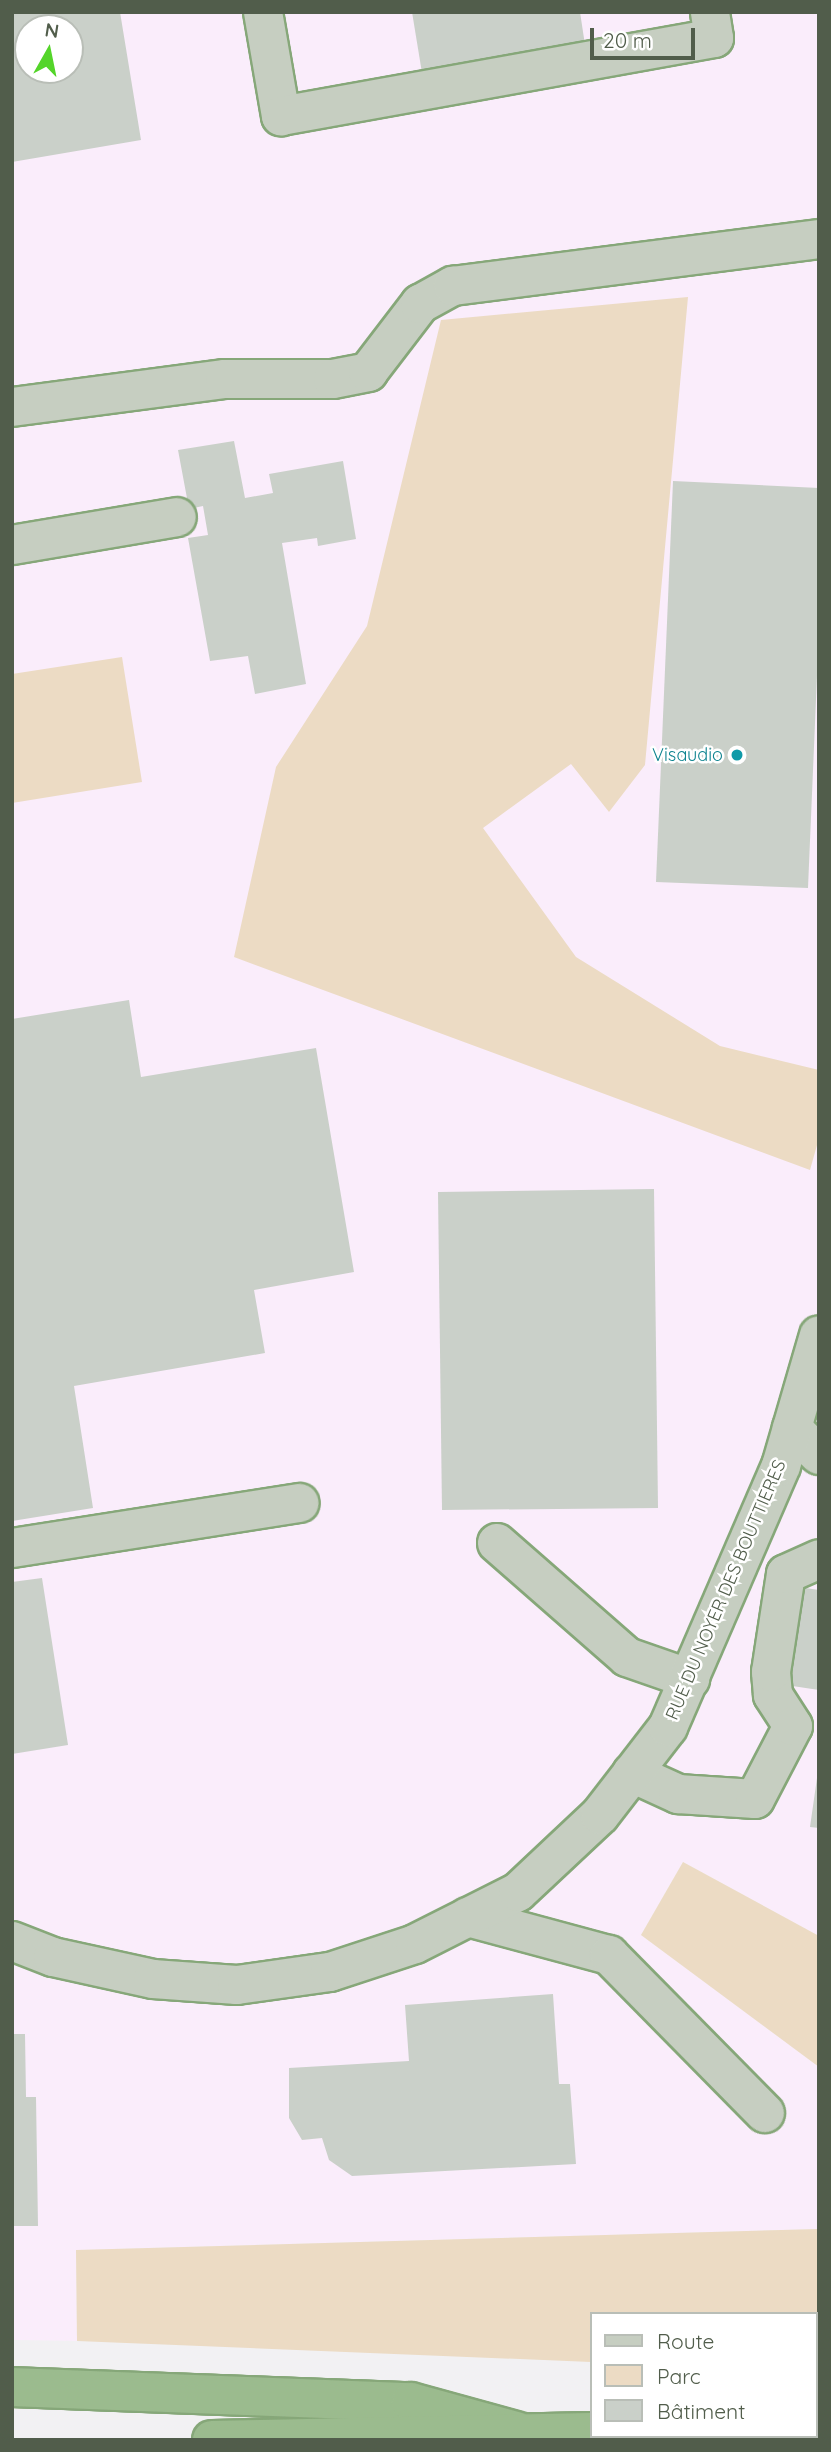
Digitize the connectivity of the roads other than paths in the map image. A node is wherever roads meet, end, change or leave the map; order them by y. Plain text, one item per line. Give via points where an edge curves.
1 (263, 12) edge
2 (710, 12) edge
3 (819, 239) edge
4 (12, 407) edge
5 (177, 517) dead end
6 (12, 545) edge
7 (819, 1335) edge
8 (792, 1428) junction
9 (819, 1455) edge
10 (299, 1503) dead end
11 (497, 1543) dead end
12 (12, 1548) edge
13 (819, 1559) edge
14 (690, 1679) junction
15 (632, 1773) junction
16 (468, 1917) junction
17 (12, 1941) edge
18 (765, 2113) dead end
19 (12, 2387) edge
20 (516, 2431) junction
21 (590, 2432) edge
22 (212, 2440) edge

1 - 2 street via 281,116 715,38
3 - 4 street via 453,286 420,304 368,372 333,379 225,379
5 - 6 street
7 - 8 street, RUE DU NOYER DES BOUTTIERES
8 - 9 street
8 - 14 street, RUE DU NOYER DES BOUTTIERES
10 - 12 street
11 - 14 street via 627,1657
13 - 15 street via 786,1574 771,1672 773,1695 793,1726 755,1799 678,1794
14 - 15 street, RUE DU NOYER DES BOUTTIERES via 668,1727
15 - 16 street, RUE DU NOYER DES BOUTTIERES via 600,1815 518,1892
16 - 17 street, RUE DU NOYER DES BOUTTIERES via 415,1944 330,1972 237,1985 153,1979 53,1956
16 - 18 street via 609,1955
19 - 20 highway via 411,2402
20 - 21 highway
20 - 22 highway

